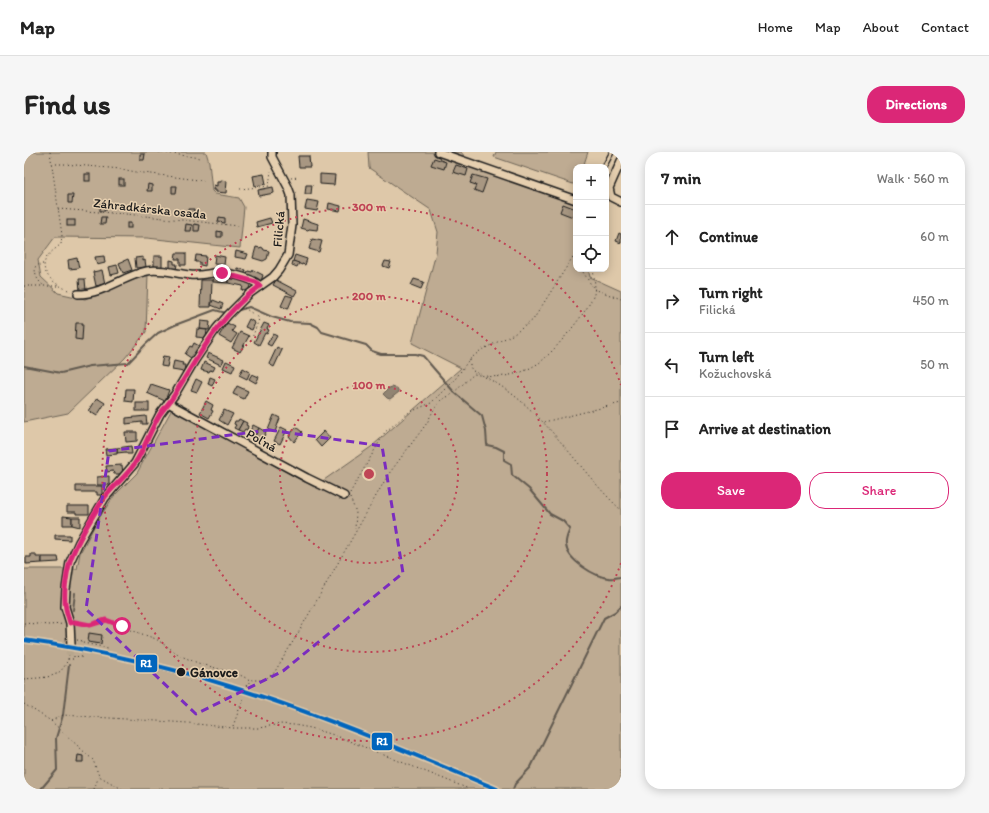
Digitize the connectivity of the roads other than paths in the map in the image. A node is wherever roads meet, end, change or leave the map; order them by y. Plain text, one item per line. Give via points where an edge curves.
1 (272, 152) edge
2 (438, 152) edge
3 (612, 152) edge
4 (621, 161) edge
5 (606, 164) edge
6 (609, 188) edge
7 (609, 196) edge
8 (573, 199) edge
9 (621, 202) edge
10 (260, 286) junction
11 (78, 294) road end
12 (168, 403) junction
13 (344, 496) dead end
14 (72, 642) tunnel mouth

1 - 10 street, Filická via 272,157 291,195 292,225 284,263 273,277
2 - 8 street
3 - 5 lane
4 - 6 street
7 - 9 street
10 - 11 street via 256,282 229,274 191,276 153,270 104,289
10 - 12 street, Filická via 230,312
12 - 13 street, Poľná
12 - 14 street, Filická via 135,463 105,498 74,552 67,575 65,600

